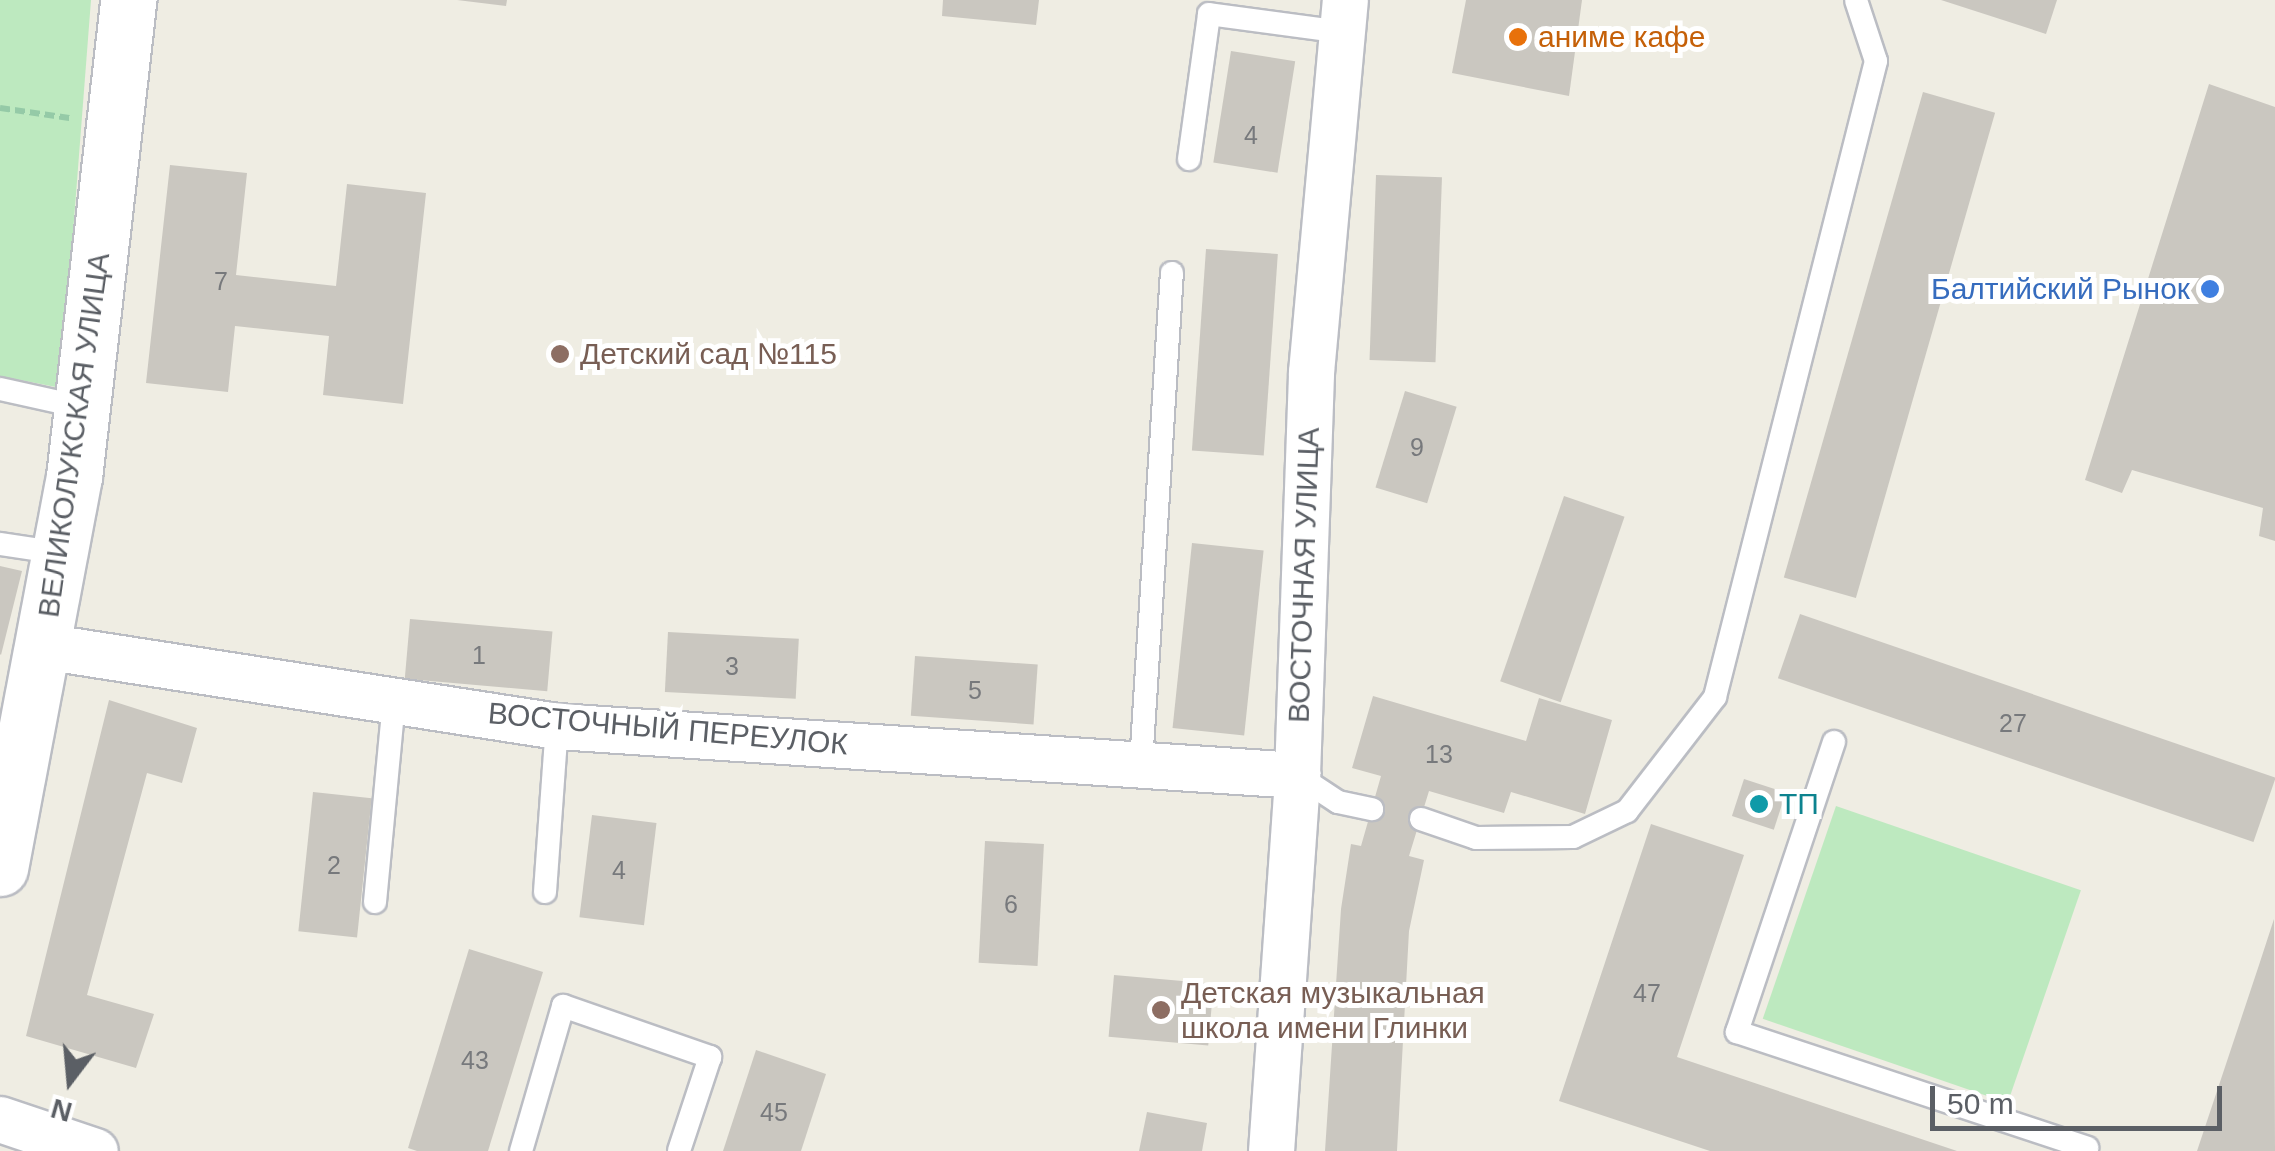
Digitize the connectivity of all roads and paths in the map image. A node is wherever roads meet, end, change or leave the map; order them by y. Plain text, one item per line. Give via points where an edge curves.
1 (128, 0) edge
2 (1856, 0) edge
3 (1343, 16) edge
4 (0, 108) edge
5 (115, 125) junction
6 (1189, 159) dead end
7 (1172, 274) dead end
8 (0, 389) edge
9 (82, 407) junction
10 (0, 544) edge
11 (60, 553) junction
12 (43, 646) junction
13 (394, 701) junction
14 (557, 726) junction
15 (1834, 742) dead end
16 (1140, 764) junction
17 (1297, 775) junction
18 (1372, 809) dead end
19 (1420, 819) dead end
20 (0, 868) edge
21 (544, 892) dead end
22 (375, 902) dead end
23 (0, 1119) edge
24 (2087, 1148) dead end
25 (95, 1151) edge
26 (522, 1151) edge
27 (679, 1151) edge
28 (1271, 1151) edge

1 - 5 street, ВЕЛИКОЛУКСКАЯ УЛИЦА
2 - 19 lane via 1876,61 1715,698 1627,811 1574,837 1476,838
3 - 6 lane via 1210,14
3 - 17 street, ВОСТОЧНАЯ УЛИЦА via 1310,372
4 - 5 path
5 - 9 street, ВЕЛИКОЛУКСКАЯ УЛИЦА
7 - 16 lane
8 - 9 lane
9 - 11 street, ВЕЛИКОЛУКСКАЯ УЛИЦА
10 - 11 lane
11 - 12 street, ВЕЛИКОЛУКСКАЯ УЛИЦА
12 - 13 street, ВОСТОЧНЫЙ ПЕРЕУЛОК
12 - 20 street, ВЕЛИКОЛУКСКАЯ УЛИЦА
13 - 14 street, ВОСТОЧНЫЙ ПЕРЕУЛОК
13 - 22 lane
14 - 16 street, ВОСТОЧНЫЙ ПЕРЕУЛОК
14 - 21 lane
15 - 24 lane via 1737,1032
16 - 17 street, ВОСТОЧНЫЙ ПЕРЕУЛОК
17 - 18 lane via 1338,802
17 - 28 street, ВОСТОЧНАЯ УЛИЦА
23 - 25 street
26 - 27 lane via 563,1006 710,1057

